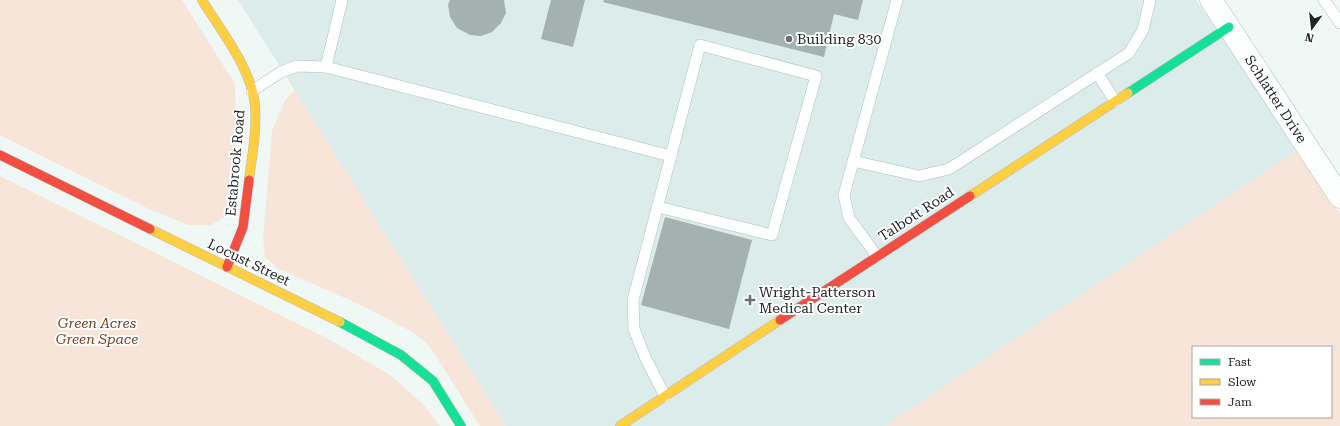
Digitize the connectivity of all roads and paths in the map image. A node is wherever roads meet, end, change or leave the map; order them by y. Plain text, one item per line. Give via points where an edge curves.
1 (202, 0) edge
2 (342, 0) edge
3 (897, 0) edge
4 (1150, 0) edge
5 (1212, 0) edge
6 (1324, 0) edge
7 (1340, 23) edge
8 (1229, 27) junction
9 (326, 67) junction
10 (1097, 73) junction
11 (252, 90) junction
12 (1115, 101) junction
13 (0, 155) edge
14 (671, 156) junction
15 (853, 161) junction
16 (1340, 197) edge
17 (658, 207) junction
18 (877, 256) junction
19 (227, 267) junction
20 (665, 396) junction
21 (461, 426) edge
22 (620, 426) edge

1 - 11 street, Estabrook Road via 241,62
2 - 9 lane
3 - 15 lane
4 - 10 lane via 1143,30 1129,53
5 - 8 street, Schlatter Drive
6 - 7 lane
8 - 12 street, Talbott Road
8 - 16 street, Schlatter Drive
9 - 11 lane via 297,66 281,72
9 - 14 lane
10 - 12 lane
10 - 15 lane via 949,169 919,176
11 - 19 street, Estabrook Road via 255,106 254,142 244,227
12 - 18 street, Talbott Road
13 - 19 street, Locust Street
14 - 17 lane
14 - 17 lane via 700,45 816,76 772,235
15 - 18 lane via 844,195 849,218
17 - 20 lane via 633,300 634,329
18 - 20 street, Talbott Road
19 - 21 street, Locust Street via 401,355 432,381
20 - 22 street, Talbott Road

